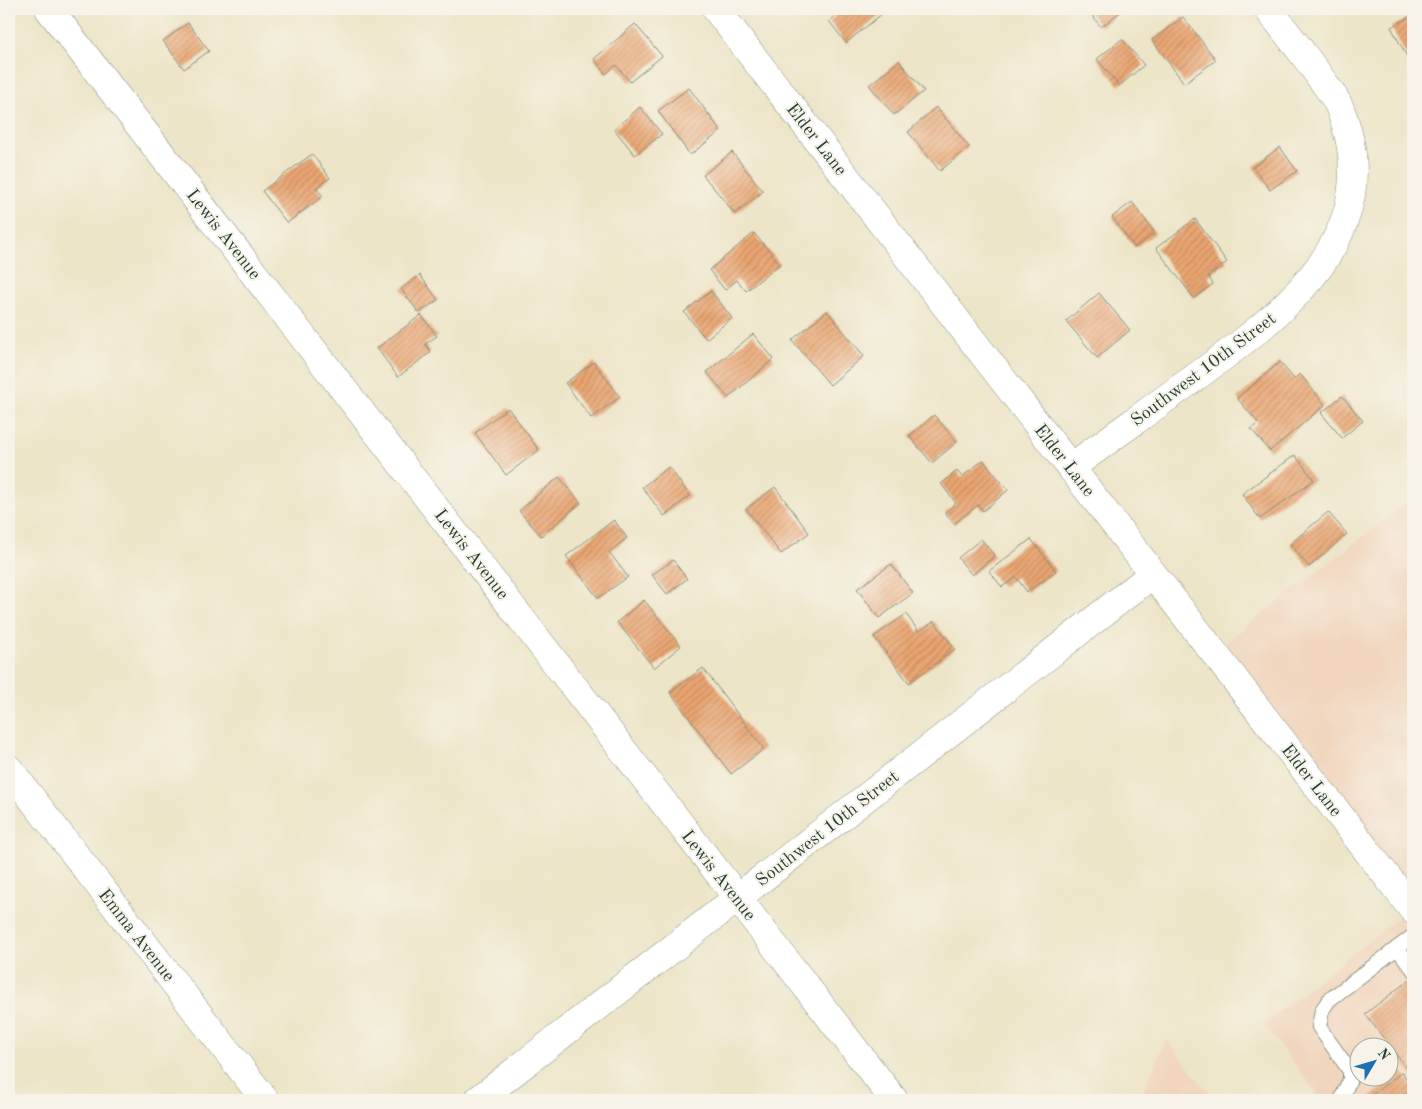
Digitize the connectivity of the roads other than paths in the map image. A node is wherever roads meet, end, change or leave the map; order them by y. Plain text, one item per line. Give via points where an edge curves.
1 (49, 9) edge
2 (716, 9) edge
3 (1268, 9) edge
4 (1071, 467) junction
5 (1153, 574) junction
6 (9, 769) edge
7 (737, 898) junction
8 (1413, 910) edge
9 (1413, 936) edge
10 (1398, 948) junction
11 (1413, 969) edge
12 (265, 1100) edge
13 (478, 1100) edge
14 (894, 1100) edge
15 (1341, 1100) edge

1 - 7 street, Lewis Avenue
2 - 4 street, Elder Lane
3 - 4 street, Southwest 10th Street via 1339,105 1353,151 1351,198 1335,243 1307,284 1259,331
4 - 5 street, Elder Lane
5 - 7 street, Southwest 10th Street
5 - 8 street, Elder Lane
6 - 12 street, Emma Avenue
7 - 13 street, Southwest 10th Street
7 - 14 street, Lewis Avenue
9 - 10 lane
10 - 11 lane
10 - 15 lane via 1339,991 1322,1010 1319,1027 1350,1071

